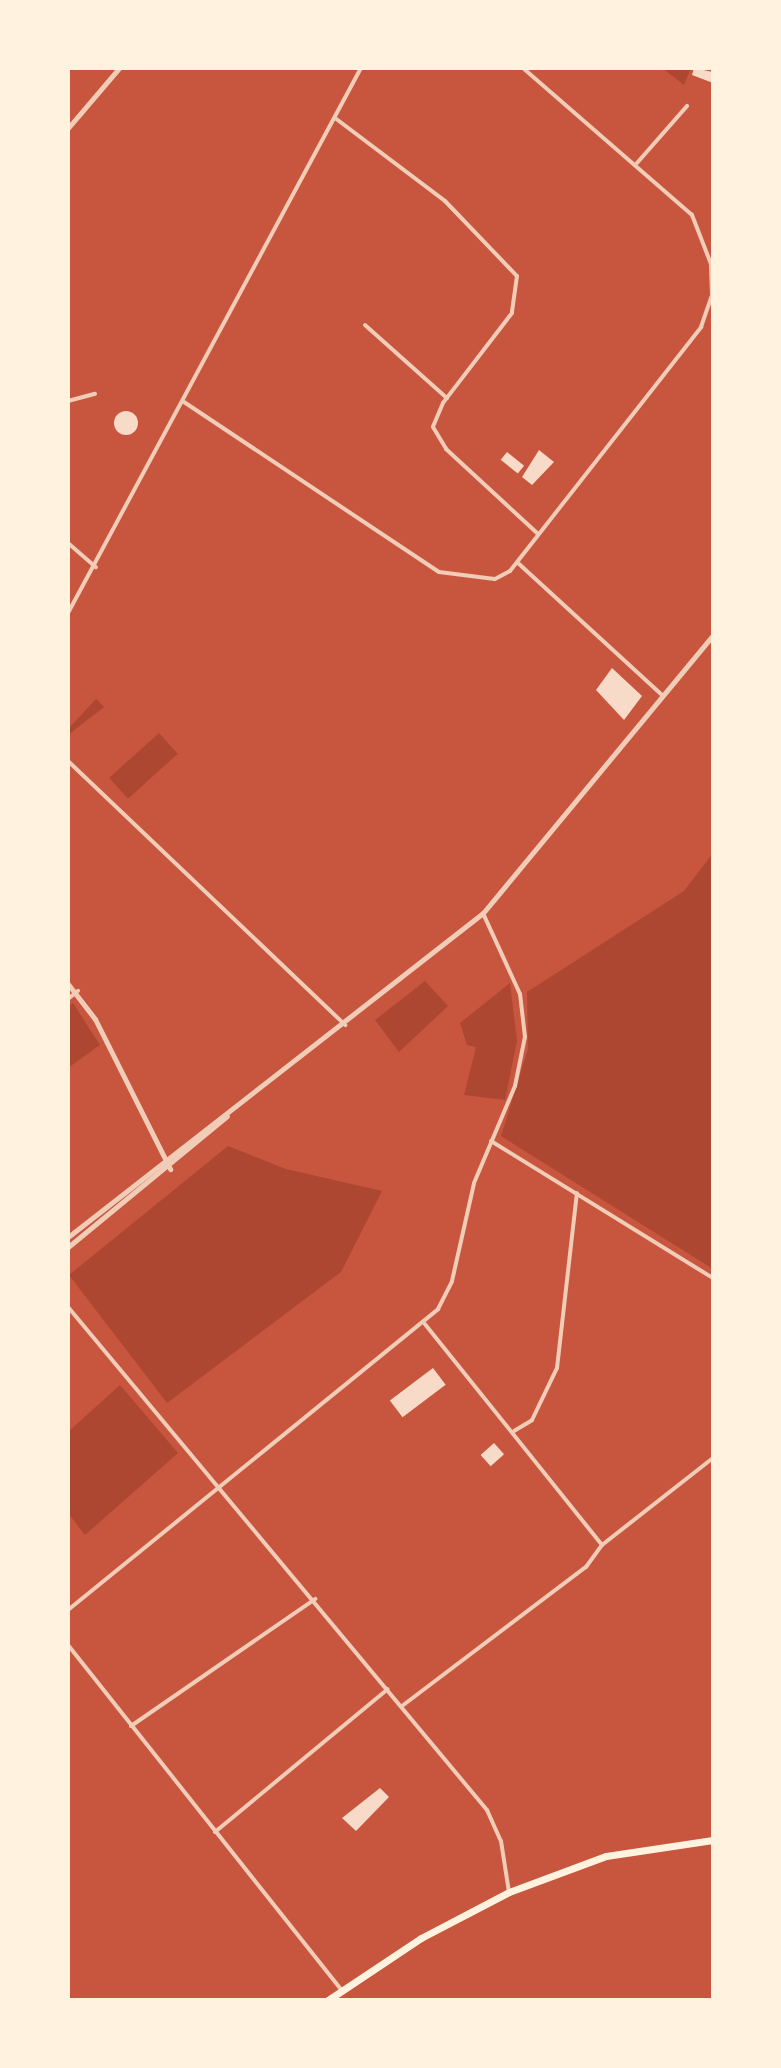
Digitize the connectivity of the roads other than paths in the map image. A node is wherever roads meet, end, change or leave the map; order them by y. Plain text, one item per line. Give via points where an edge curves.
1 (119, 68) edge
2 (523, 68) edge
3 (359, 69) edge
4 (687, 106) dead end
5 (335, 118) junction
6 (68, 128) edge
7 (637, 163) junction
8 (365, 325) dead end
9 (95, 394) dead end
10 (447, 398) junction
11 (68, 401) edge
12 (184, 402) junction
13 (538, 534) junction
14 (68, 543) edge
15 (518, 563) junction
16 (97, 568) junction
17 (68, 613) edge
18 (713, 635) edge
19 (662, 695) junction
20 (68, 761) edge
21 (483, 913) junction
22 (68, 984) edge
23 (78, 991) junction
24 (68, 999) edge
25 (345, 1025) junction
26 (236, 1106) junction
27 (491, 1141) junction
28 (164, 1158) junction
29 (170, 1169) junction
30 (577, 1193) junction
31 (68, 1237) edge
32 (68, 1247) edge
33 (713, 1278) edge
34 (68, 1307) edge
35 (425, 1324) junction
36 (514, 1431) junction
37 (713, 1458) edge
38 (220, 1487) junction
39 (602, 1545) junction
40 (315, 1599) junction
41 (68, 1610) edge
42 (68, 1645) edge
43 (388, 1689) junction
44 (402, 1706) junction
45 (131, 1726) junction
46 (215, 1832) junction
47 (713, 1840) edge
48 (509, 1892) junction
49 (341, 1990) junction
50 (328, 2000) edge

1 - 6 street
2 - 7 street
3 - 5 street
4 - 7 street
5 - 10 street via 445,201 517,276 512,313
5 - 12 street
7 - 13 street via 692,215 704,237 709,310
8 - 10 street
9 - 11 street
10 - 13 street via 435,437
12 - 15 street via 439,572 495,579
12 - 16 street
13 - 15 street
14 - 16 street
15 - 19 street
16 - 17 street
18 - 19 street
19 - 21 street
20 - 25 street
21 - 25 street
21 - 27 street via 525,1015 521,1064
22 - 23 street
23 - 24 street
23 - 28 street
25 - 26 street
26 - 28 street
26 - 29 street
27 - 30 street
27 - 35 street via 452,1281
28 - 29 street
28 - 31 street
29 - 32 street
30 - 33 street
30 - 36 street via 557,1368 532,1420
34 - 38 street
35 - 36 street
35 - 38 street
36 - 39 street
37 - 39 street
38 - 40 street
38 - 41 street
39 - 44 street via 586,1567
40 - 43 street
40 - 45 street
42 - 45 street
43 - 44 street
43 - 46 street
44 - 48 street via 495,1824
45 - 46 street
46 - 49 street
47 - 48 main road via 606,1856
48 - 49 main road
49 - 50 main road

